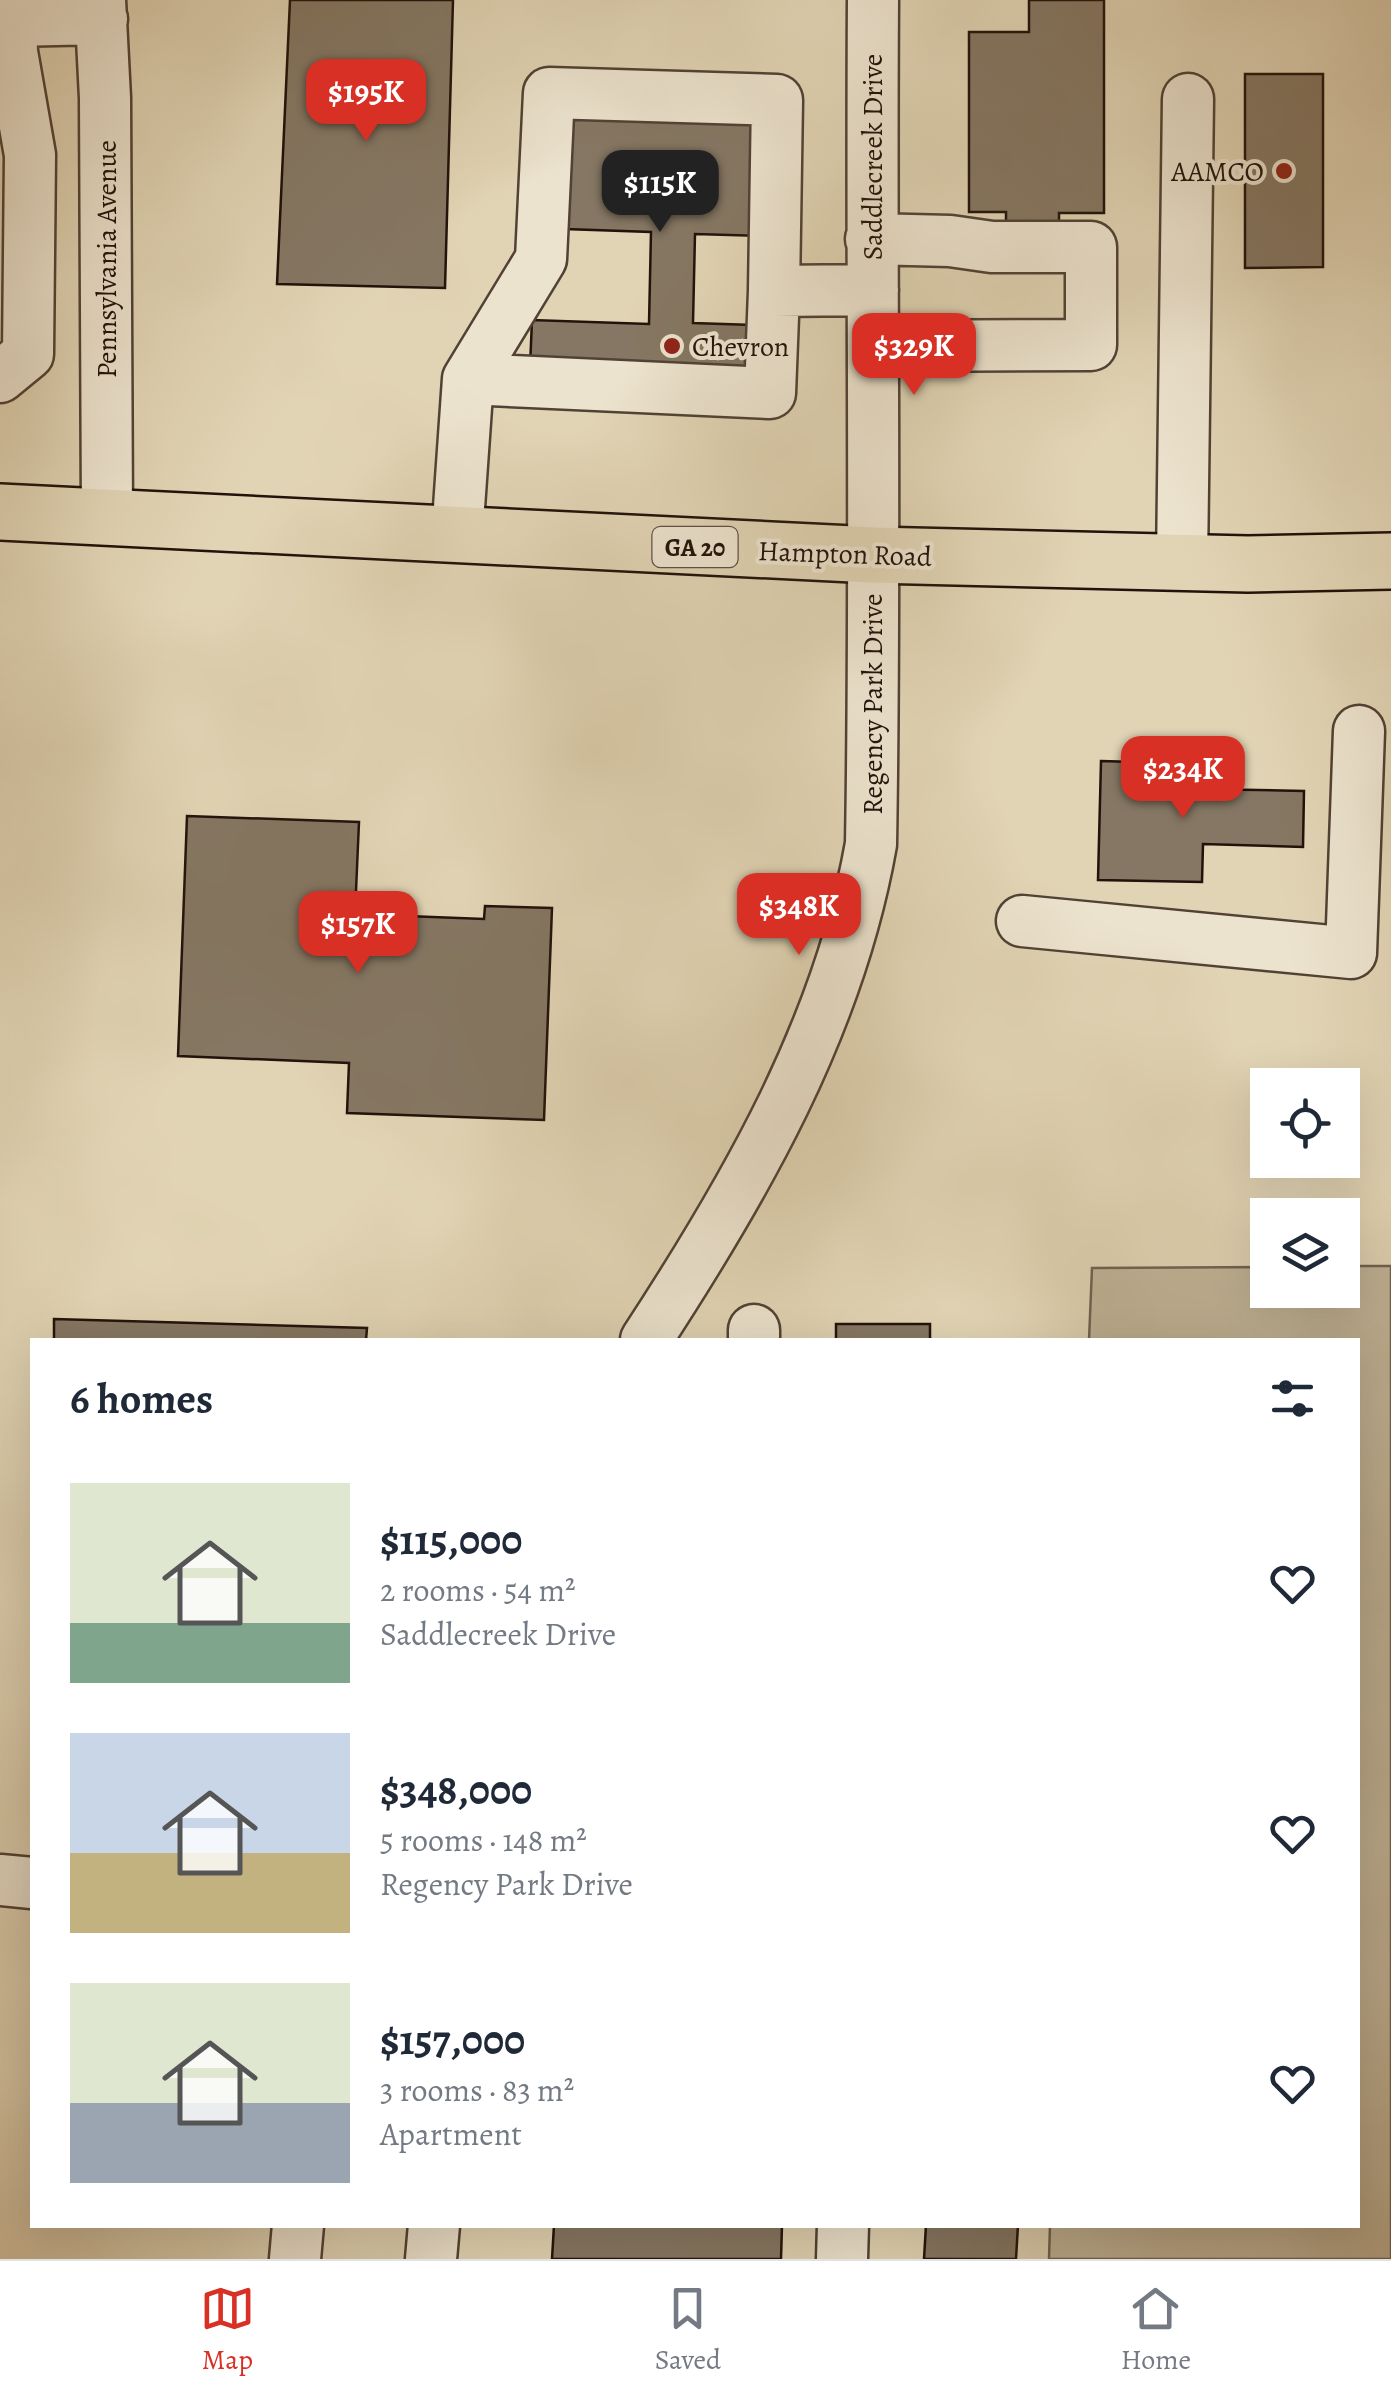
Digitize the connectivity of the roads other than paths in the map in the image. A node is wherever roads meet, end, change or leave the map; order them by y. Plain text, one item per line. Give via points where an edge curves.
1 (872, 0) edge
2 (101, 10) edge
3 (5, 15) edge
4 (1188, 98) dead end
5 (15, 154) edge
6 (105, 156) junction
7 (871, 240) junction
8 (874, 290) junction
9 (774, 291) junction
10 (874, 346) junction
11 (106, 358) junction
12 (14, 365) edge
13 (468, 379) junction
14 (0, 512) edge
15 (107, 518) junction
16 (457, 536) junction
17 (873, 554) junction
18 (1391, 561) edge
19 (1182, 563) junction
20 (1358, 732) dead end
21 (1022, 920) dead end
22 (647, 1338) edge
23 (0, 1880) edge
24 (30, 1883) edge
25 (298, 2228) edge
26 (434, 2228) edge
27 (843, 2228) edge
28 (294, 2259) edge
29 (431, 2259) edge
30 (842, 2259) edge

1 - 7 street, Saddlecreek Drive
2 - 3 street
2 - 6 street, Pennsylvania Avenue
3 - 5 street
4 - 19 street
5 - 6 street
5 - 12 street
6 - 11 street, Pennsylvania Avenue
7 - 8 street, Saddlecreek Drive
7 - 10 street via 1090,247 1090,345
8 - 9 street
8 - 10 street, Saddlecreek Drive
9 - 13 street via 770,393
9 - 13 street via 776,100 549,93 541,259
10 - 17 street, Saddlecreek Drive
11 - 12 street
11 - 15 street, Pennsylvania Avenue
13 - 16 street
14 - 15 main road, Hampton Road / GA 20
15 - 16 main road, Hampton Road / GA 20
16 - 17 main road, Hampton Road / GA 20
17 - 19 main road, Hampton Road / GA 20
17 - 22 street, Regency Park Drive via 871,844 863,890 788,1099 736,1200
18 - 19 main road, Hampton Road / GA 20
20 - 21 street via 1351,952
23 - 24 street
25 - 28 street
26 - 29 street
27 - 30 street

